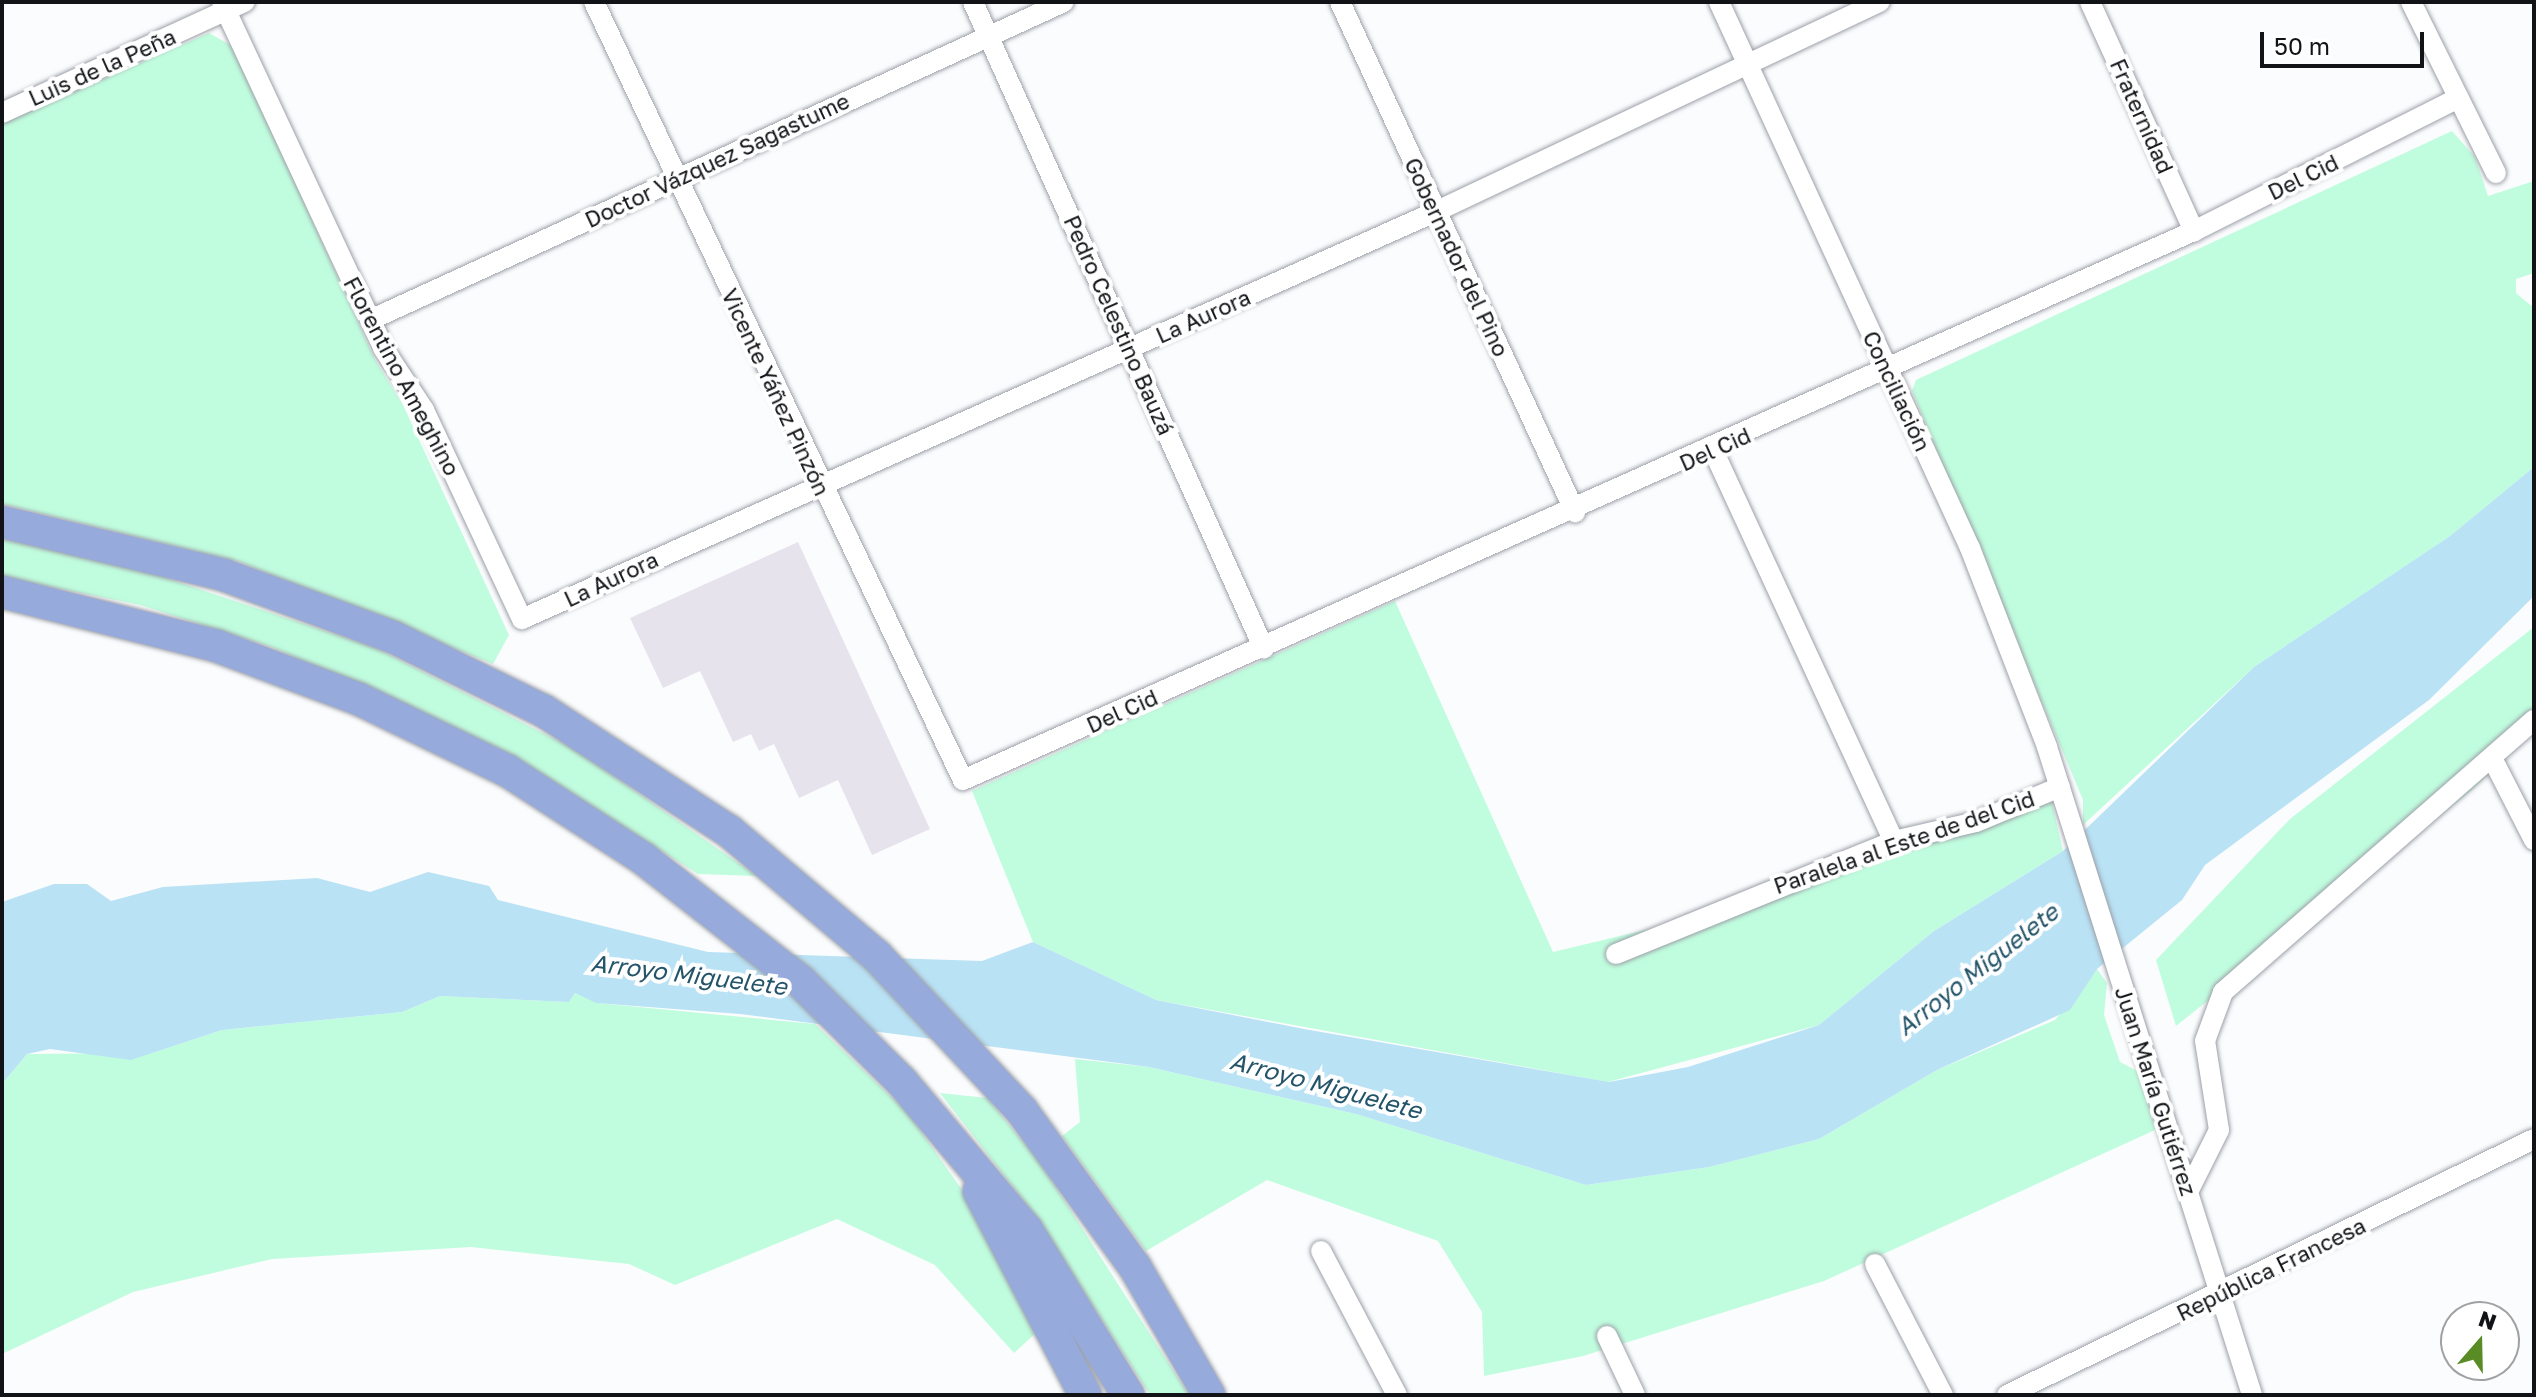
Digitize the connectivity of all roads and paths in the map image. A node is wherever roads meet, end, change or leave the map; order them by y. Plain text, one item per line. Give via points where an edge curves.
1 (594, 2) edge
2 (973, 2) edge
3 (1064, 2) edge
4 (1340, 2) edge
5 (1719, 2) edge
6 (1880, 2) edge
7 (2090, 2) edge
8 (2411, 2) edge
9 (231, 5) edge
10 (989, 36) junction
11 (1748, 65) junction
12 (2458, 98) junction
13 (2, 113) edge
14 (2496, 173) dead end
15 (678, 177) junction
16 (1435, 212) junction
17 (2194, 231) junction
18 (370, 320) junction
19 (1130, 348) junction
20 (1886, 368) junction
21 (1713, 450) junction
22 (818, 484) junction
23 (1575, 512) junction
24 (2, 522) edge
25 (2, 592) edge
26 (522, 619) joint
27 (1264, 649) junction
28 (2534, 720) edge
29 (2492, 758) junction
30 (963, 780) joint
31 (2060, 787) junction
32 (2534, 840) edge
33 (1894, 841) junction
34 (1616, 954) dead end
35 (2534, 1139) edge
36 (962, 1151) junction
37 (2188, 1192) junction
38 (1321, 1251) dead end
39 (1875, 1264) dead end
40 (2222, 1295) junction
41 (1607, 1336) dead end
42 (1085, 1395) edge
43 (1128, 1395) edge
44 (1209, 1395) edge
45 (1397, 1395) edge
46 (1635, 1395) edge
47 (1943, 1395) edge
48 (2007, 1395) edge
49 (2252, 1395) edge

1 - 15 street, Vicente Yáñez Pinzón
2 - 10 street, Pedro Celestino Bauzá
3 - 10 street, Doctor Vázquez Sagastume
4 - 16 street, Gobernador del Pino
5 - 11 street, Conciliación
6 - 11 street, La Aurora
7 - 17 street, Fraternidad
8 - 12 street
9 - 13 street, Luis de la Peña
9 - 18 street, Florentino Ameghino
10 - 15 street, Doctor Vázquez Sagastume
10 - 19 street, Pedro Celestino Bauzá
11 - 16 street, La Aurora
11 - 20 street, Conciliación
12 - 14 street
12 - 17 street, Del Cid
15 - 18 street, Doctor Vázquez Sagastume
15 - 22 street, Vicente Yáñez Pinzón
16 - 19 street, La Aurora
16 - 23 street, Gobernador del Pino
17 - 20 street, Del Cid
18 - 26 street, Florentino Ameghino via 424,410
19 - 22 street, La Aurora
19 - 27 street, Pedro Celestino Bauzá
20 - 21 street, Del Cid
20 - 31 street, Conciliación via 1970,548
21 - 23 street, Del Cid
21 - 33 street
22 - 26 street, La Aurora
22 - 30 street, Vicente Yáñez Pinzón
23 - 27 street, Del Cid
24 - 44 highway via 224,575 395,638 614,752 764,857 906,985 1008,1095 1101,1216
25 - 36 highway via 217,646 359,699 508,771 644,859 800,981 902,1082
27 - 30 street, Del Cid
28 - 29 street
29 - 32 street
29 - 37 street via 2223,992 2205,1041 2219,1130
31 - 33 street, Paralela al Este de del Cid via 1976,822
31 - 37 street, Juan María Gutiérrez
33 - 34 street, Paralela al Este de del Cid
35 - 40 street, República Francesa
36 - 42 highway
36 - 43 highway via 1061,1280
37 - 40 street, Juan María Gutiérrez
38 - 45 street
39 - 47 street
40 - 48 street, República Francesa
40 - 49 street, Juan María Gutiérrez
41 - 46 street

